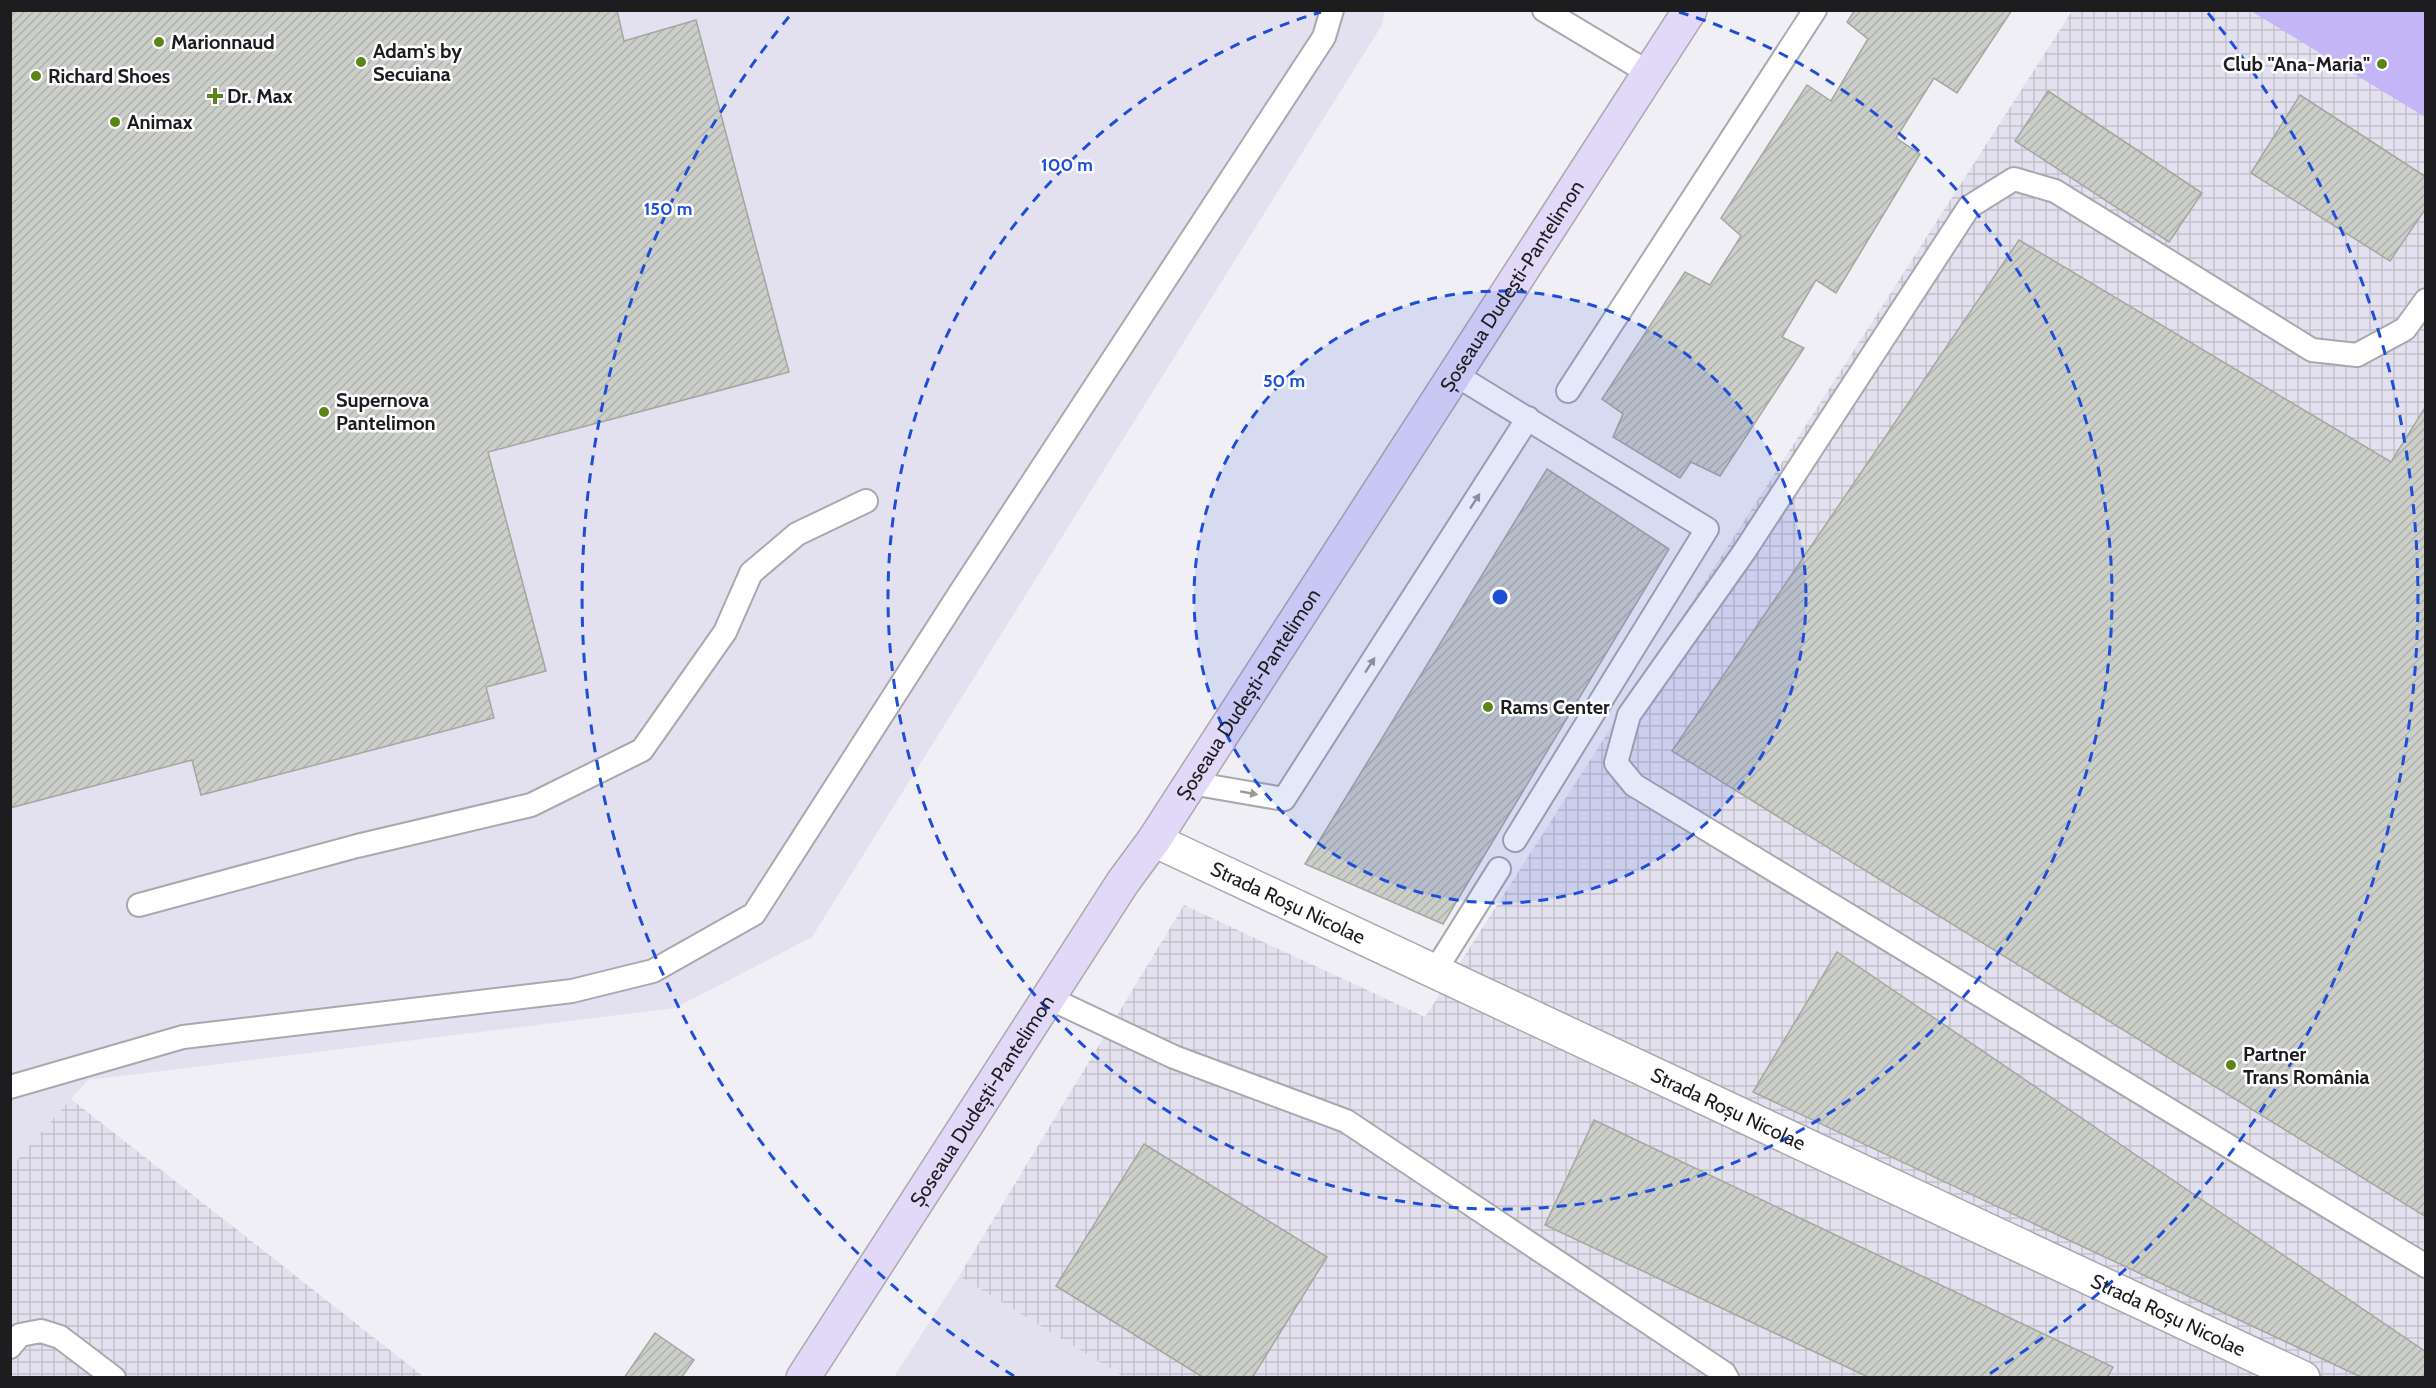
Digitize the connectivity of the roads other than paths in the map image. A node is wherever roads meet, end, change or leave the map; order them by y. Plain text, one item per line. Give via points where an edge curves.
1 (1332, 10) edge
2 (1544, 10) edge
3 (1690, 10) edge
4 (1815, 10) edge
5 (1650, 74) junction
6 (2426, 300) edge
7 (1456, 375) junction
8 (1568, 390) dead end
9 (1528, 418) junction
10 (866, 501) dead end
11 (1191, 783) junction
12 (1154, 840) junction
13 (1515, 840) dead end
14 (1499, 869) dead end
15 (139, 906) dead end
16 (1435, 971) junction
17 (1048, 998) junction
18 (10, 1087) edge
19 (2426, 1266) edge
20 (10, 1347) edge
21 (114, 1377) edge
22 (803, 1377) edge
23 (1727, 1377) edge
24 (2303, 1377) edge

1 - 18 lane via 1324,37 754,914 653,971 572,991 183,1038
2 - 5 lane
3 - 5 street, Șoseaua Dudești-Pantelimon
4 - 8 lane
5 - 7 street, Șoseaua Dudești-Pantelimon
6 - 19 lane via 2405,329 2357,355 2312,350 2055,191 2014,179 1969,207 1744,552 1629,715 1616,763 1634,785
7 - 9 lane
7 - 11 street, Șoseaua Dudești-Pantelimon
11 -> 9 lane via 1284,799
9 - 13 lane via 1707,529
10 - 15 lane via 798,534 751,573 725,632 642,750 531,805 357,846
11 - 12 street, Șoseaua Dudești-Pantelimon
12 - 16 street, Strada Roșu Nicolae
12 - 17 street, Șoseaua Dudești-Pantelimon
14 - 16 lane
16 - 24 street, Strada Roșu Nicolae
17 - 22 street, Șoseaua Dudești-Pantelimon
17 - 23 lane via 1174,1057 1346,1121
20 - 21 lane via 20,1335 42,1331 60,1337

